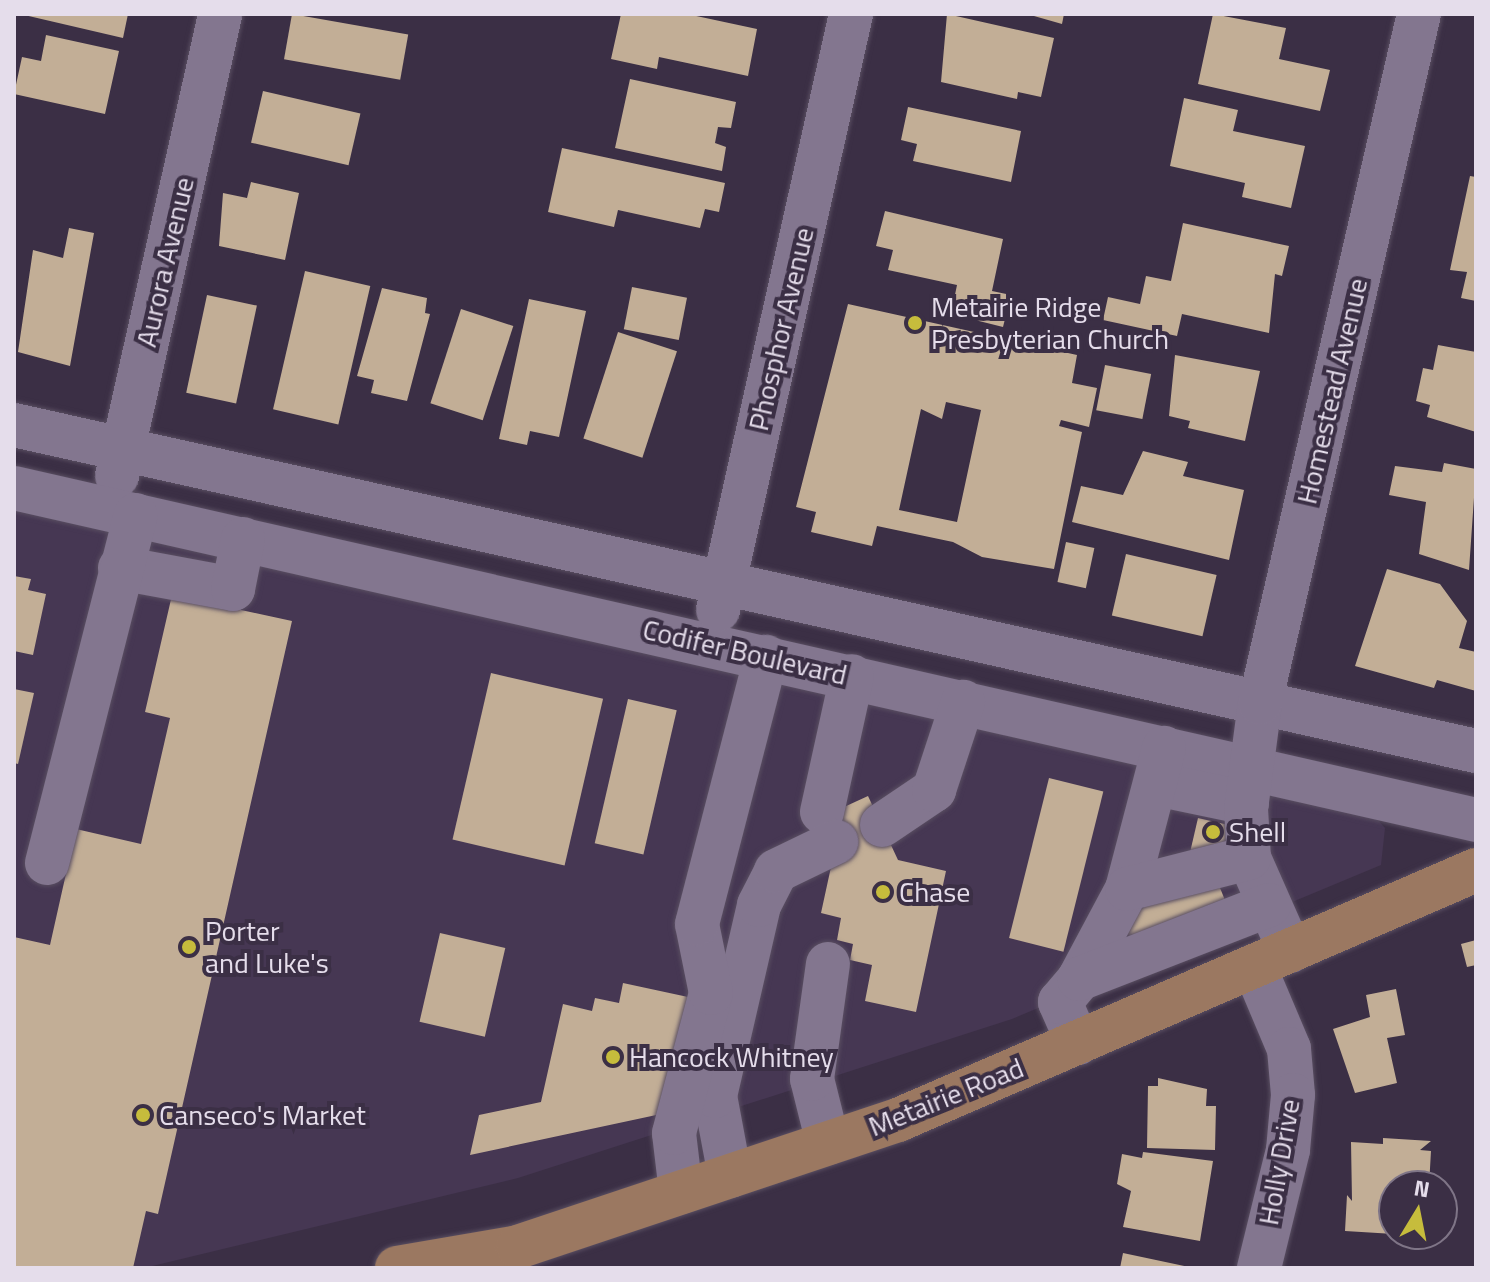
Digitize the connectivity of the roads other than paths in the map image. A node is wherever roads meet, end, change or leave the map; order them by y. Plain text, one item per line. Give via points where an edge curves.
1 (220, 14) edge
2 (851, 14) edge
3 (1419, 14) edge
4 (14, 425) edge
5 (123, 449) junction
6 (14, 488) edge
7 (122, 512) junction
8 (243, 539) junction
9 (120, 568) junction
10 (725, 584) junction
11 (710, 644) junction
12 (766, 657) junction
13 (852, 676) junction
14 (963, 702) junction
15 (1260, 703) junction
16 (1476, 751) edge
17 (1160, 766) junction
18 (1251, 786) junction
19 (899, 815) dead end
20 (1476, 820) edge
21 (1249, 858) junction
22 (47, 863) dead end
23 (1476, 870) edge
24 (1127, 889) junction
25 (1269, 905) junction
26 (1272, 959) junction
27 (828, 964) dead end
28 (1079, 979) junction
29 (1078, 1043) junction
30 (828, 1143) junction
31 (730, 1176) junction
32 (681, 1192) junction
33 (397, 1268) edge
34 (1259, 1268) edge

1 - 5 street, Aurora Avenue
2 - 10 street, Phosphor Avenue
3 - 15 street, Homestead Avenue
4 - 5 street
5 - 7 street, Aurora Avenue
5 - 10 street
6 - 7 street, Codifer Boulevard
7 - 8 street, Codifer Boulevard
7 - 9 street, Aurora Avenue
8 - 9 street via 233,589
8 - 11 street, Codifer Boulevard
9 - 22 street, Aurora Avenue
10 - 11 street, Phosphor Avenue
10 - 15 street
11 - 12 street, Codifer Boulevard
12 - 13 street, Codifer Boulevard
12 - 32 street via 697,924 711,993 674,1133
13 - 14 street, Codifer Boulevard
13 - 31 street via 829,827 766,885 715,1096
14 - 17 street, Codifer Boulevard
14 - 19 street via 944,770
15 - 16 street
15 - 18 street, Homestead Avenue
17 - 18 street, Codifer Boulevard
17 - 24 street
18 - 20 street, Codifer Boulevard
18 - 21 street, Homestead Avenue
21 - 24 street
21 - 25 street, Holly Drive
23 - 26 main road, Metairie Road
24 - 28 street
25 - 26 street, Holly Drive
25 - 28 street
26 - 29 main road, Metairie Road
26 - 34 street, Holly Drive via 1293,1095 1288,1150
27 - 30 street via 812,1079
28 - 29 street via 1060,1002
29 - 30 main road, Metairie Road
30 - 31 main road, Metairie Road
31 - 32 main road, Metairie Road
32 - 33 main road, Metairie Road via 518,1247

